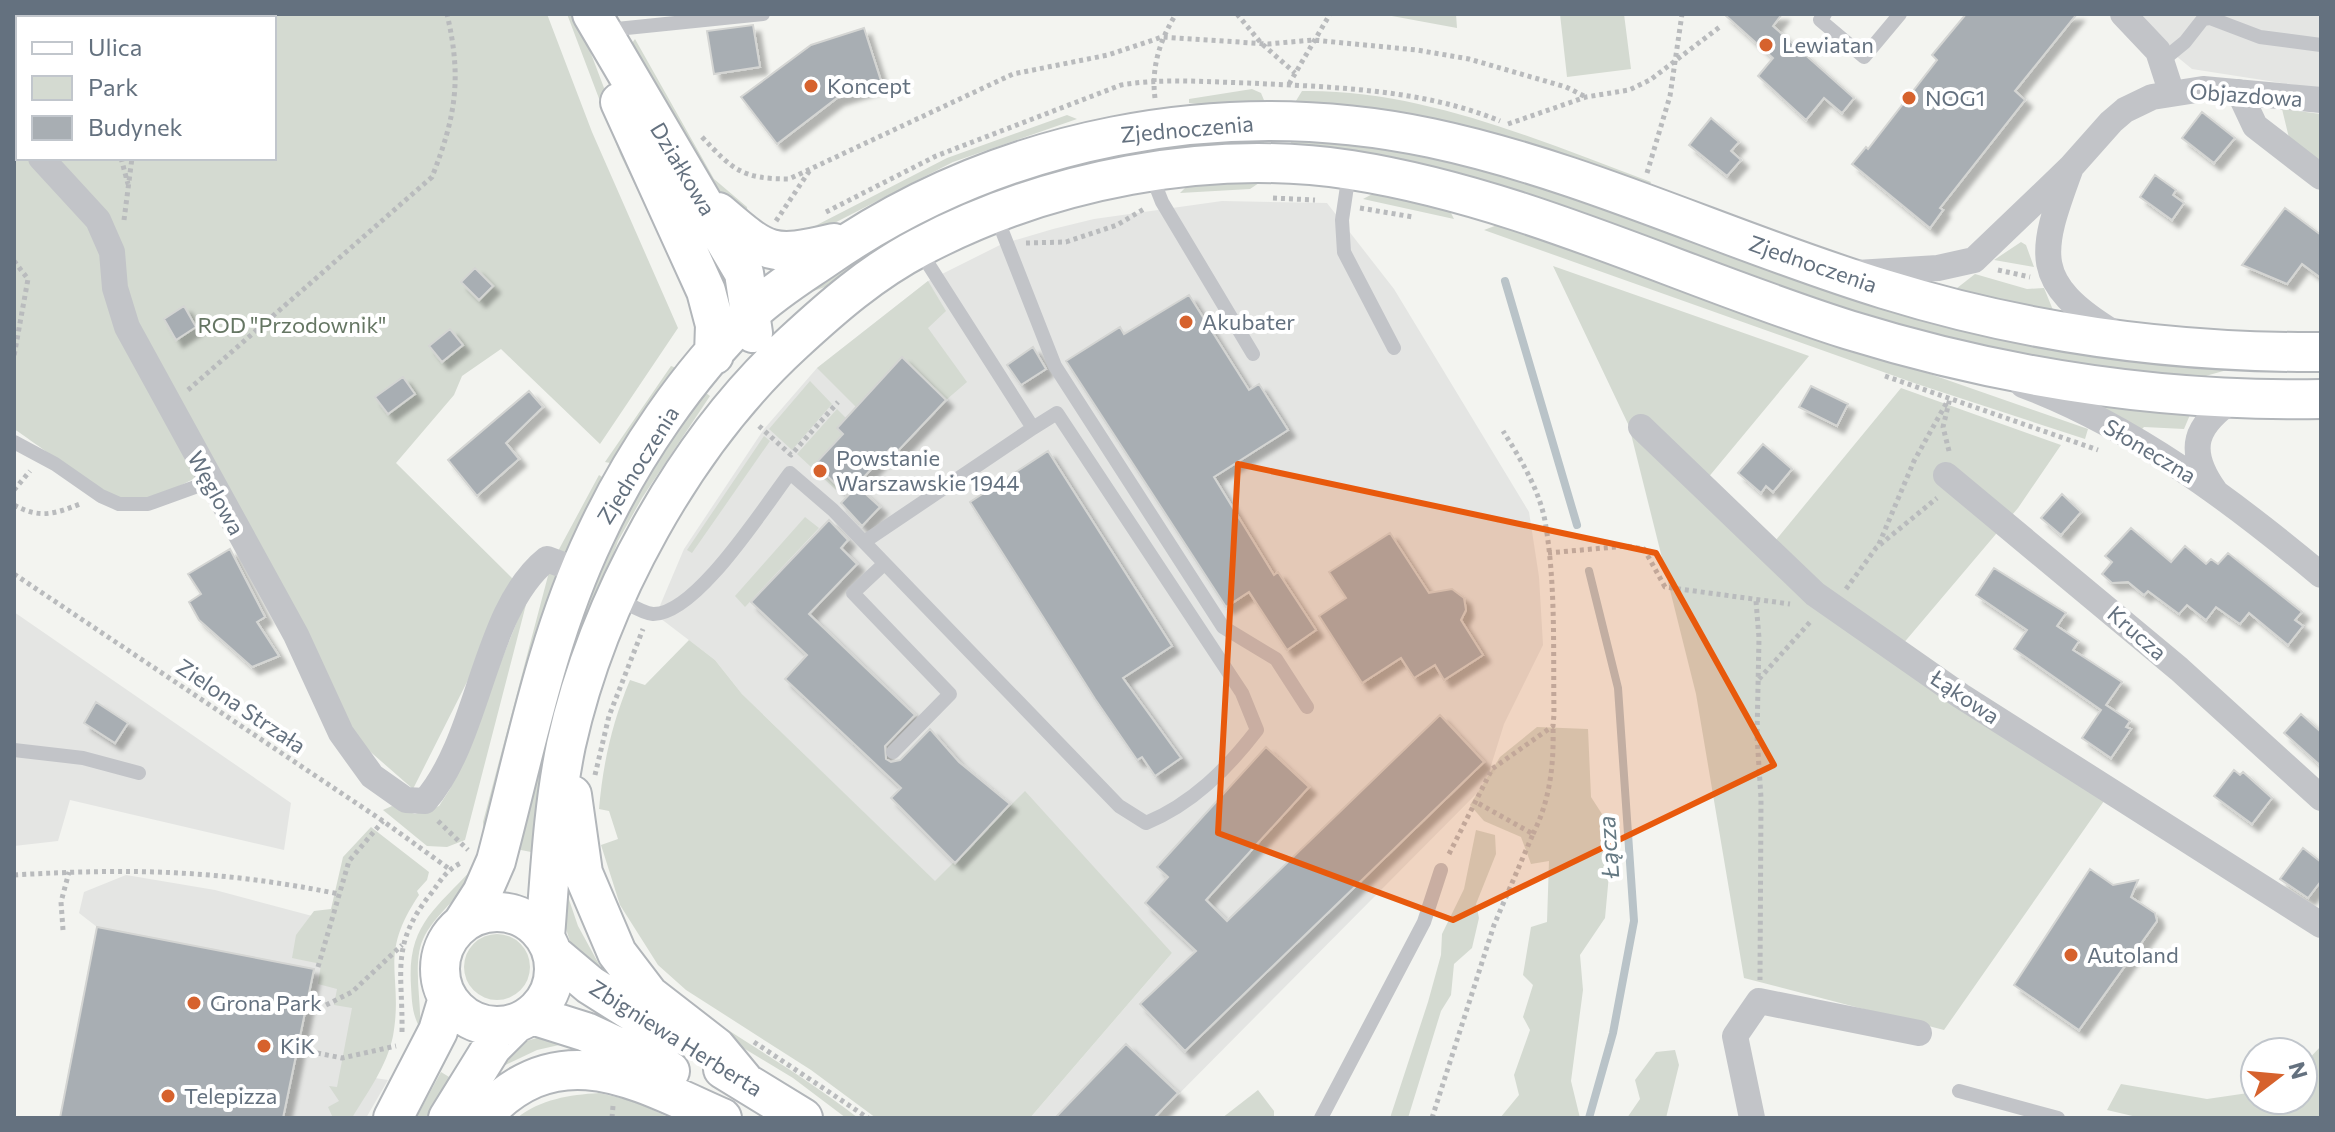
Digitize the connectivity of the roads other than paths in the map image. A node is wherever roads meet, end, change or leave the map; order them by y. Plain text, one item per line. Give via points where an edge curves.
1 (763, 14) edge
2 (1825, 14) edge
3 (1900, 14) edge
4 (2123, 14) edge
5 (595, 22) edge
6 (2321, 45) edge
7 (2163, 60) junction
8 (2171, 91) junction
9 (2239, 92) junction
10 (2321, 100) edge
11 (43, 160) edge
12 (2071, 167) junction
13 (1350, 170) junction
14 (1151, 173) junction
15 (2321, 177) edge
16 (701, 197) junction
17 (995, 213) junction
18 (853, 238) junction
19 (918, 248) junction
20 (1837, 274) junction
21 (706, 291) junction
22 (834, 306) junction
23 (752, 313) junction
24 (2127, 341) junction
25 (1394, 348) dead end
26 (2321, 352) edge
27 (1253, 354) dead end
28 (714, 355) junction
29 (1960, 360) junction
30 (2235, 398) junction
31 (2321, 399) edge
32 (750, 411) junction
33 (1641, 427) dead end
34 (1033, 428) junction
35 (14, 442) edge
36 (1951, 480) road end
37 (209, 482) junction
38 (2215, 491) junction
39 (864, 542) junction
40 (884, 564) junction
41 (579, 571) junction
42 (2321, 575) edge
43 (633, 606) junction
44 (1307, 707) dead end
45 (567, 741) junction
46 (14, 750) edge
47 (893, 752) dead end
48 (139, 773) dead end
49 (2321, 798) edge
50 (1441, 870) road end
51 (462, 924) junction
52 (2321, 925) edge
53 (548, 945) junction
54 (448, 998) junction
55 (523, 1019) junction
56 (1919, 1033) dead end
57 (745, 1082) junction
58 (1959, 1091) dead end
59 (393, 1118) edge
60 (448, 1118) edge
61 (481, 1118) edge
62 (722, 1118) edge
63 (760, 1118) edge
64 (803, 1118) edge
65 (1321, 1118) edge
66 (1752, 1118) edge
67 (2058, 1118) edge

1 - 5 lane
2 - 3 lane via 1820,20 1864,57
4 - 7 street, Objazdowa
5 - 16 main road, Działkowa
5 - 21 main road, Działkowa via 608,75
6 - 7 lane via 2260,37 2210,18
7 - 8 street, Objazdowa
8 - 9 street, Objazdowa
8 - 12 street, Objazdowa via 2125,110
9 - 10 street, Objazdowa
9 - 15 street via 2255,126
11 - 37 street, Węglowa via 98,220 112,252 115,288 127,327
12 - 20 street, Objazdowa via 1974,260 1938,268
12 - 24 street, Objazdowa via 2050,224 2049,267 2078,310
13 - 14 main road, Zjednoczenia via 1283,164
13 - 25 lane via 1342,220 1344,252
13 - 29 main road, Zjednoczenia via 1479,200 1851,330
14 - 17 main road, Zjednoczenia
14 - 27 lane via 1162,202
16 - 18 main road via 768,249 783,253
16 - 23 main road, Działkowa via 744,273
17 - 19 main road, Zjednoczenia
17 - 44 lane via 1055,366 1223,627 1276,659
18 - 20 main road, Zjednoczenia via 947,189 1066,145 1122,132 1225,123 1310,123 1387,131 1481,151
18 - 23 main road, Zjednoczenia
19 - 22 main road, Zjednoczenia
19 - 34 lane
20 - 24 main road, Zjednoczenia via 1944,307
21 - 23 main road
21 - 28 main road, Działkowa via 715,325
22 - 23 main road via 812,315
22 - 32 main road, Zjednoczenia via 774,361
23 - 28 main road, Zjednoczenia
23 - 32 main road, Działkowa
24 - 26 main road, Zjednoczenia via 2228,351
28 - 41 main road, Zjednoczenia via 622,484
29 - 30 main road, Zjednoczenia via 2019,374
29 - 38 street, Słoneczna via 2106,424
30 - 31 main road, Zjednoczenia
30 - 38 street via 2200,430 2200,465
32 - 43 main road, Zjednoczenia via 695,457 664,505
33 - 52 street, Łąkowa via 1815,594 1961,696
34 - 39 lane
34 - 40 lane via 1057,413 1242,693 1257,730 1230,765 1146,823 1119,806
35 - 37 lane via 119,504 148,504
36 - 49 street, Krucza via 2179,669
37 - 41 street, Węglowa via 296,635 341,733 372,776 406,800 425,801 439,785 530,572 547,559
38 - 42 street, Słoneczna
39 - 40 lane
39 - 43 lane via 790,473 692,597 675,610
40 - 47 lane via 853,593 950,694
41 - 51 main road, Zjednoczenia via 550,650 496,861
43 - 45 main road, Zjednoczenia via 598,646
45 - 53 main road, Zjednoczenia via 554,820
45 - 57 main road via 583,873 617,953 649,995 716,1047
46 - 48 lane via 83,758
50 - 65 lane via 1424,922
51 - 53 main road via 479,915 515,915 532,924
51 - 54 main road via 447,943 440,966
53 - 55 main road via 554,978 549,992
53 - 57 main road, Zbigniewa Herberta via 602,994
54 - 55 main road via 469,1020 499,1027
54 - 59 main road via 438,1031
55 - 60 main road via 492,1047
55 - 63 main road, Zbigniewa Herberta via 645,1057
56 - 66 street via 1759,1001 1735,1036
57 - 64 main road, Zbigniewa Herberta
58 - 67 lane
61 - 62 main road via 518,1084 579,1067 628,1076

